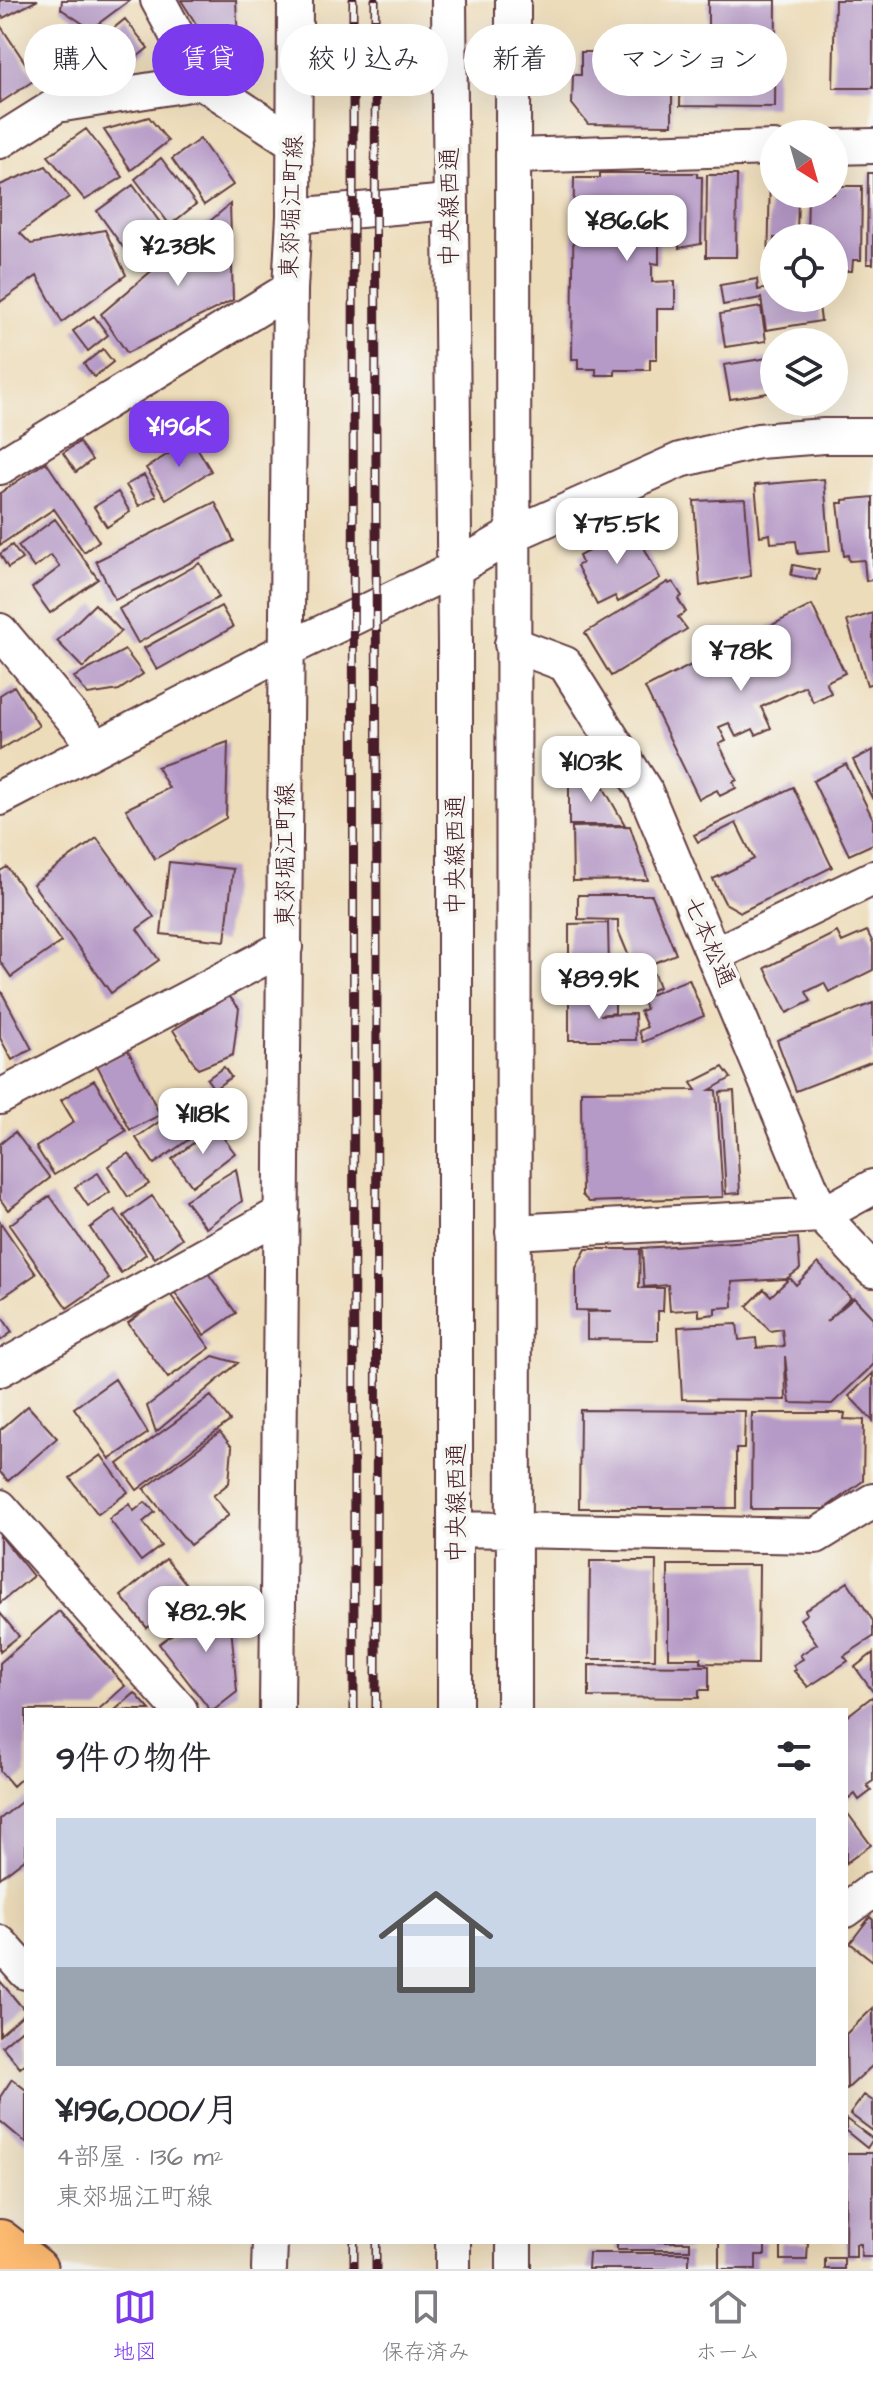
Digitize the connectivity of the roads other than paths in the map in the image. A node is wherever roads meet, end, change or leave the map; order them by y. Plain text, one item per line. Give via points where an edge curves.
1 (158, 0) edge
2 (295, 0) edge
3 (449, 0) edge
4 (513, 0) edge
5 (171, 24) edge
6 (152, 90) edge
7 (223, 96) edge
8 (0, 141) edge
9 (295, 143) junction
10 (873, 146) edge
11 (848, 147) edge
12 (760, 148) edge
13 (513, 156) junction
14 (449, 202) junction
15 (294, 216) junction
16 (290, 289) junction
17 (873, 436) edge
18 (0, 467) edge
19 (512, 535) junction
20 (454, 569) junction
21 (0, 631) edge
22 (512, 644) junction
23 (288, 649) junction
24 (97, 747) junction
25 (0, 798) edge
26 (873, 878) edge
27 (285, 947) junction
28 (714, 955) junction
29 (0, 1097) edge
30 (873, 1187) edge
31 (282, 1213) junction
32 (822, 1215) junction
33 (513, 1232) junction
34 (873, 1270) edge
35 (0, 1369) edge
36 (873, 1501) edge
37 (0, 1507) edge
38 (457, 1529) junction
39 (514, 1529) junction
40 (178, 1708) edge
41 (277, 1708) edge
42 (455, 1708) edge
43 (514, 1708) edge
44 (873, 1890) edge
45 (848, 1909) edge
46 (0, 1943) edge
47 (24, 1970) edge
48 (0, 2241) edge
49 (270, 2244) edge
50 (453, 2244) edge
51 (514, 2244) edge
52 (36, 2269) edge
53 (269, 2269) edge
54 (453, 2269) edge
55 (514, 2269) edge

1 - 5 street
2 - 9 street, 東郊堀江町線
3 - 14 street, 中央線西通
4 - 13 street
6 - 8 street via 57,105
7 - 9 street
9 - 15 street, 東郊堀江町線
10 - 11 street
12 - 13 street
13 - 19 street
14 - 15 street
14 - 20 street, 中央線西通
15 - 16 street, 東郊堀江町線
16 - 18 street
16 - 23 street, 東郊堀江町線
17 - 19 street via 758,441 680,460
19 - 20 street
19 - 22 street
20 - 23 street
20 - 38 street, 中央線西通
21 - 24 street
22 - 28 street, 七本松通 via 565,664 645,791
22 - 33 street
23 - 24 street
23 - 27 street, 東郊堀江町線
24 - 25 street
26 - 28 street
27 - 29 street
27 - 31 street, 東郊堀江町線
28 - 32 street, 七本松通
30 - 32 street
31 - 35 street
31 - 41 street, 東郊堀江町線
32 - 33 street
32 - 34 street, 七本松通
33 - 39 street
36 - 39 street via 816,1536
37 - 40 street
38 - 39 street
38 - 42 street, 中央線西通
39 - 43 street
44 - 45 street
46 - 47 street
48 - 52 main road
49 - 53 street
50 - 54 street
51 - 55 street

